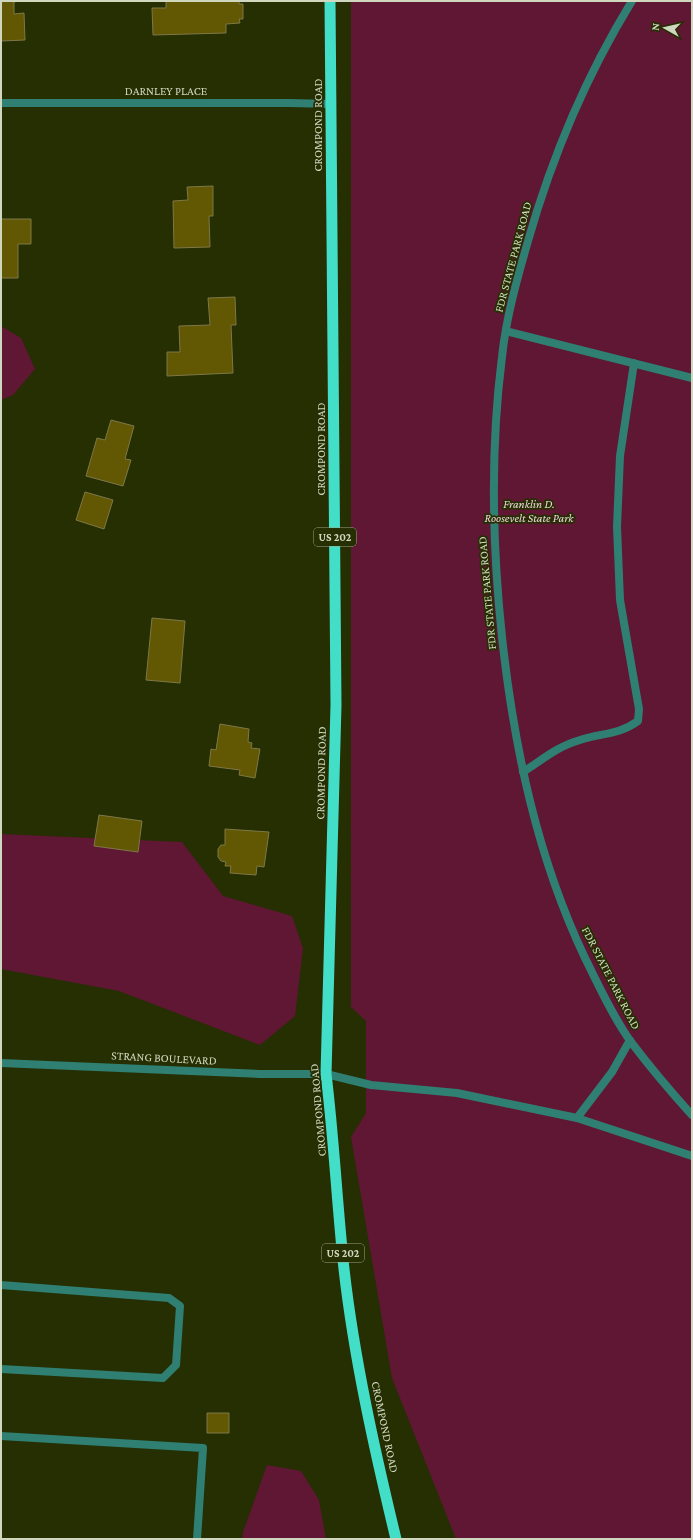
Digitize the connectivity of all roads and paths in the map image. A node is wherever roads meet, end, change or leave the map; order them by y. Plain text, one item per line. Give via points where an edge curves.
1 (330, 1) edge
2 (632, 1) edge
3 (1, 103) edge
4 (331, 104) junction
5 (506, 331) junction
6 (634, 363) junction
7 (692, 378) edge
8 (523, 772) junction
9 (630, 1040) junction
10 (1, 1063) edge
11 (326, 1074) junction
12 (692, 1115) edge
13 (577, 1118) junction
14 (692, 1156) edge
15 (1, 1285) edge
16 (1, 1369) edge
17 (1, 1436) edge
18 (197, 1539) edge
19 (396, 1539) edge

1 - 4 highway, CROMPOND ROAD / US 202
2 - 5 street, FDR STATE PARK ROAD via 617,24 563,137 537,210 516,282
3 - 4 street, DARNLEY PLACE
4 - 11 highway, CROMPOND ROAD / US 202 via 336,705
5 - 6 street
5 - 8 street, FDR STATE PARK ROAD via 494,446 493,521 506,672
6 - 7 street
6 - 8 street via 620,456 617,527 620,600 639,709 638,720 627,729 560,747
8 - 9 street, FDR STATE PARK ROAD via 547,860 572,931 599,986
9 - 12 street, FDR STATE PARK ROAD
9 - 13 street via 612,1072
10 - 11 street, STRANG BOULEVARD via 260,1074
11 - 13 street via 371,1085 457,1093
11 - 19 highway, CROMPOND ROAD / US 202 via 333,1128 344,1271 369,1416
13 - 14 street
15 - 16 street via 169,1298 180,1306 176,1365 163,1378
17 - 18 street via 203,1448

